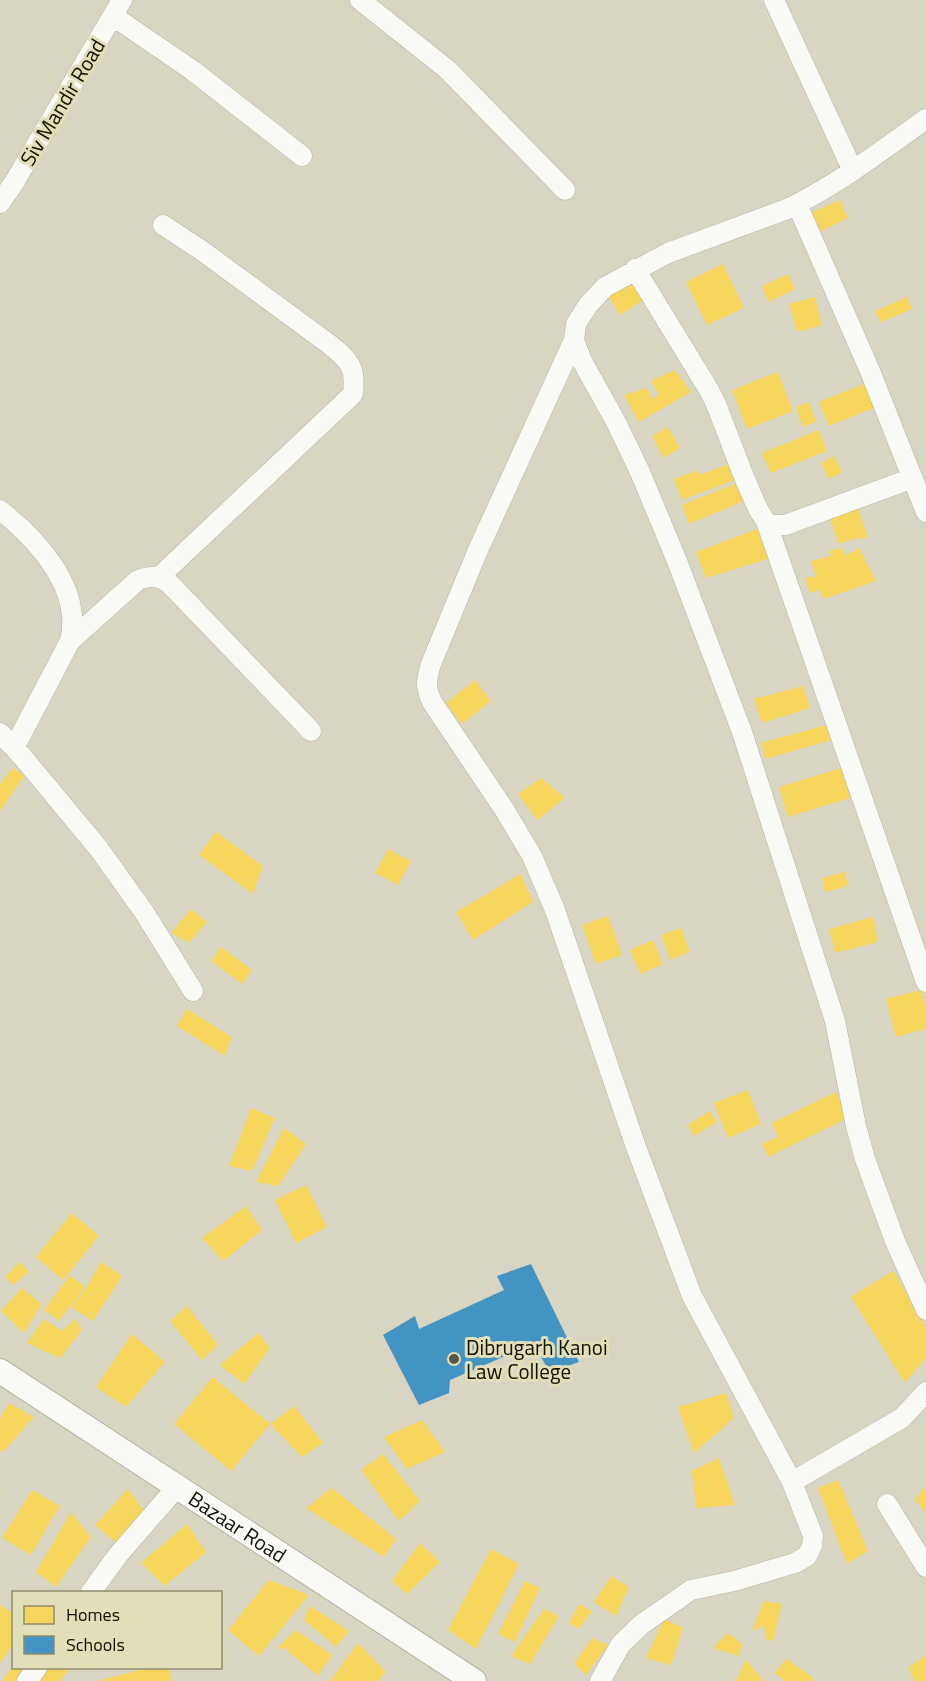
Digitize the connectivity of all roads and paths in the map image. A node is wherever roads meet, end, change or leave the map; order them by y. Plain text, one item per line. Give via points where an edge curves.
1 (360, 0) edge
2 (774, 0) edge
3 (118, 8) edge
4 (926, 119) edge
5 (302, 156) dead end
6 (853, 171) junction
7 (7, 176) edge
8 (565, 190) dead end
9 (0, 202) edge
10 (797, 204) junction
11 (163, 225) dead end
12 (635, 269) junction
13 (574, 340) junction
14 (913, 478) junction
15 (0, 510) edge
16 (926, 512) edge
17 (766, 521) junction
18 (159, 577) junction
19 (70, 641) junction
20 (311, 731) dead end
21 (0, 734) edge
22 (15, 748) junction
23 (926, 982) edge
24 (193, 991) dead end
25 (926, 1310) edge
26 (0, 1371) edge
27 (926, 1392) edge
28 (792, 1482) junction
29 (177, 1487) junction
30 (887, 1504) dead end
31 (926, 1567) edge
32 (92, 1591) edge
33 (36, 1669) edge
34 (27, 1681) edge
35 (474, 1681) edge
36 (600, 1681) edge

1 - 8 street via 448,70
2 - 6 street
3 - 5 street
3 - 7 street, Siv Mandir Road
4 - 6 street
6 - 10 street
7 - 9 street, Siv Mandir Road
10 - 12 street
10 - 14 street
11 - 18 street via 335,349 351,366 355,377 353,394
12 - 13 street via 605,287 588,305 576,324
12 - 17 street via 709,390
13 - 25 street via 640,472 738,721 835,1021 865,1159
13 - 28 street via 478,550 431,664 427,690 532,856 555,910 692,1296
14 - 16 street
14 - 17 street via 785,525
15 - 19 street via 38,546 62,583 71,613
17 - 23 street
18 - 19 street via 138,580
18 - 20 street
19 - 22 street
21 - 22 street
22 - 24 street via 99,849
26 - 29 street, Bazaar Road
27 - 28 street via 902,1418
28 - 36 street via 813,1536 807,1556 734,1581 691,1590 642,1624 621,1644
29 - 32 street
29 - 35 street, Bazaar Road
30 - 31 street
33 - 34 street

